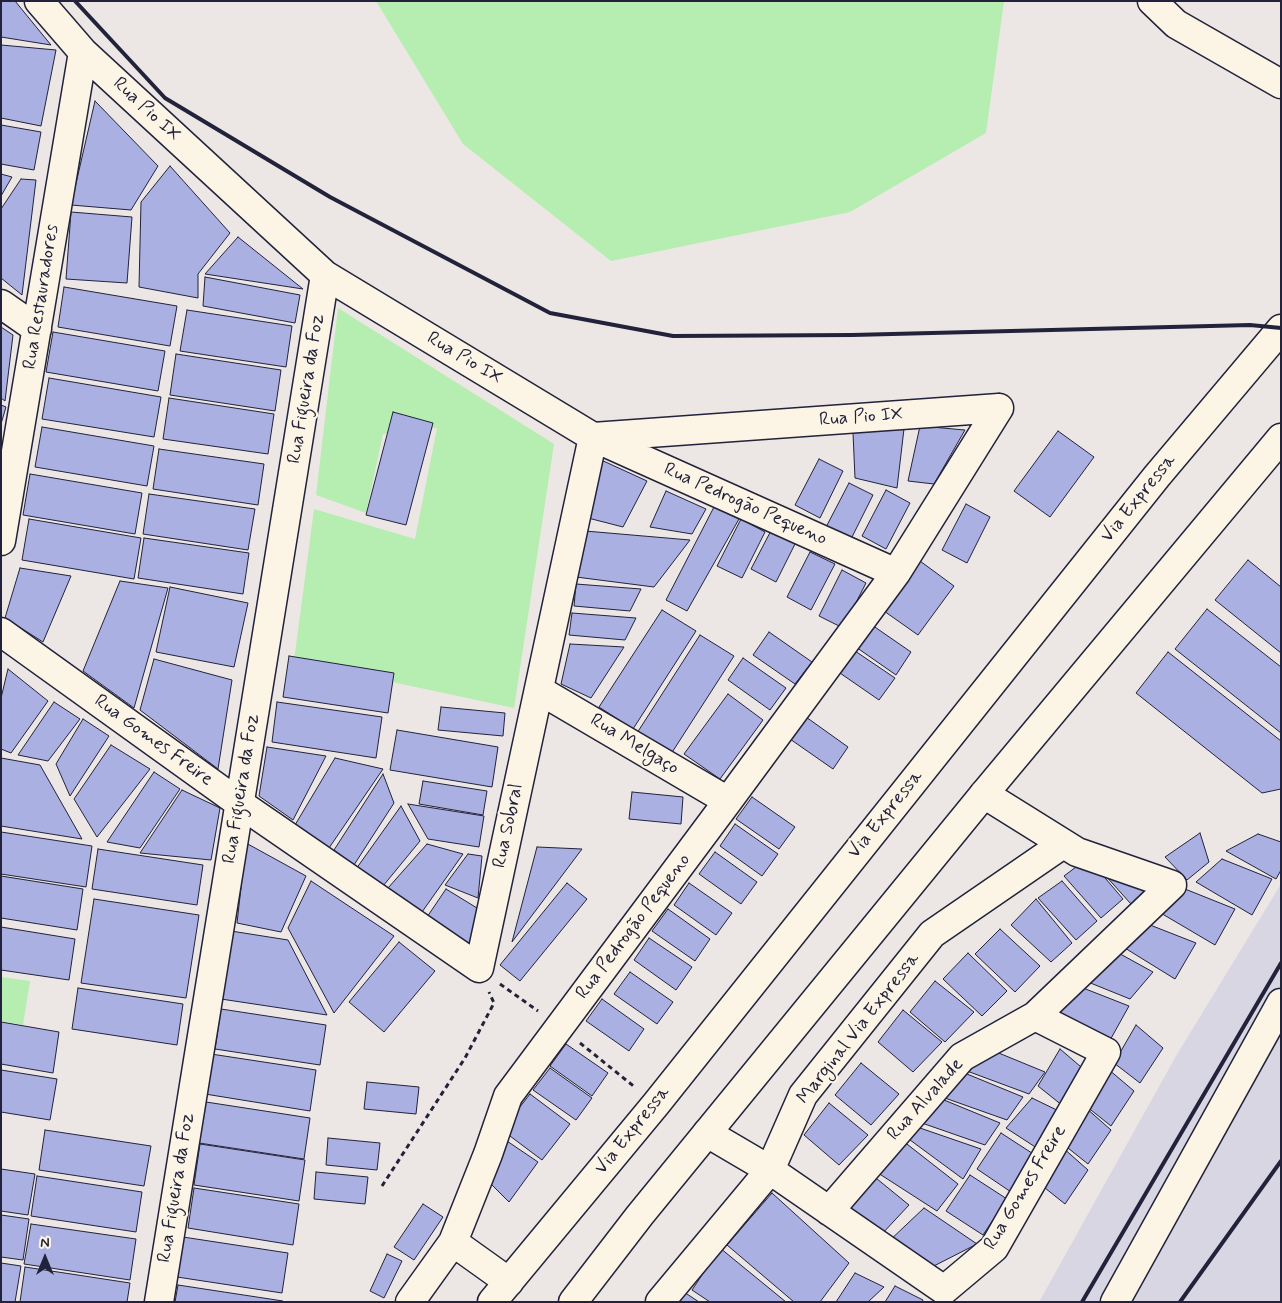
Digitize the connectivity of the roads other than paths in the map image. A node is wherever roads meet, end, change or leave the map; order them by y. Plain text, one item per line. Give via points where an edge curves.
1 (39, 1) edge
2 (1152, 1) edge
3 (83, 52) junction
4 (1281, 84) edge
5 (325, 276) junction
6 (1, 304) edge
7 (37, 329) junction
8 (1281, 329) edge
9 (999, 408) joint
10 (593, 437) junction
11 (1281, 438) edge
12 (1, 541) edge
13 (896, 573) junction
14 (1, 632) edge
15 (539, 690) junction
16 (984, 794) junction
17 (728, 801) junction
18 (239, 803) junction
19 (1063, 844) junction
20 (479, 968) joint
21 (1280, 1006) edge
22 (1035, 1016) junction
23 (707, 1133) junction
24 (770, 1170) junction
25 (829, 1211) junction
26 (453, 1242) junction
27 (501, 1292) edge
28 (580, 1299) edge
29 (159, 1302) edge
30 (410, 1302) edge
31 (660, 1302) edge
32 (1114, 1302) edge

1 - 3 main road, Rua Pio IX
2 - 4 main road via 1176,24
3 - 5 main road, Rua Pio IX
3 - 7 main road, Rua Restauradores
5 - 10 main road, Rua Pio IX
5 - 18 main road, Rua Figueira da Foz
6 - 7 main road
7 - 12 main road, Rua Restauradores
8 - 27 main road, Via Expressa via 1157,476 656,1104
9 - 10 main road, Rua Pio IX
9 - 13 main road, Rua Pedrogão Pequeno
10 - 13 main road, Rua Pedrogão Pequeno
10 - 15 main road, Rua Sobral
11 - 16 main road
13 - 17 main road, Rua Pedrogão Pequeno
14 - 18 main road, Rua Gomes Freire
15 - 17 main road, Rua Melgaço
15 - 20 main road, Rua Sobral
16 - 19 main road
16 - 23 main road
17 - 26 main road, Rua Pedrogão Pequeno via 508,1096
18 - 20 main road, Rua Gomes Freire
18 - 29 main road, Rua Figueira da Foz
19 - 22 main road, Rua Alvalade via 1172,886
19 - 24 main road, Marginal Via Expressa via 932,934 803,1095
21 - 32 main road
22 - 25 main road, Rua Alvalade via 962,1057
22 - 25 main road, Rua Gomes Freire via 1106,1052 994,1248 944,1290
23 - 24 main road, Rua Gomes Freire
23 - 28 main road
24 - 25 main road, Rua Gomes Freire
24 - 31 main road, Marginal Via Expressa
26 - 27 main road
26 - 30 main road, Rua Pedrogão Pequeno

